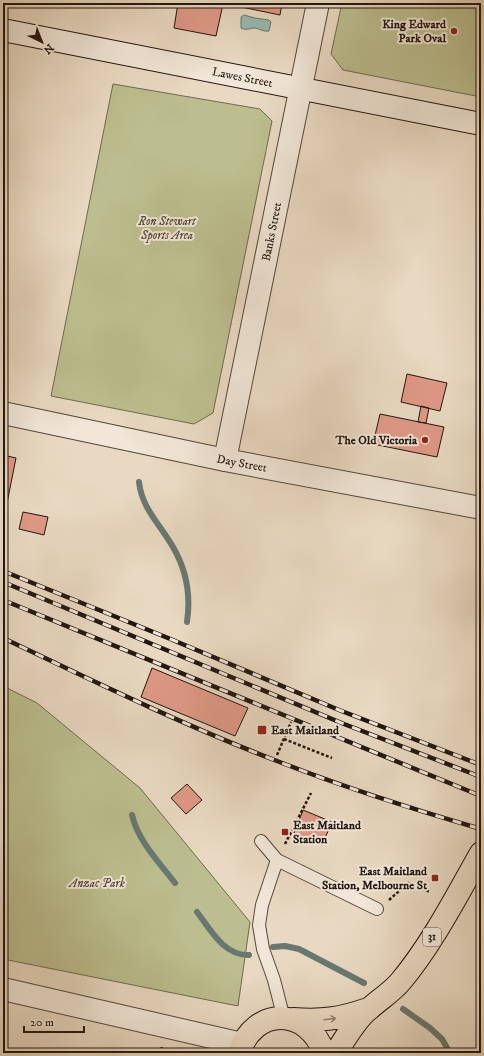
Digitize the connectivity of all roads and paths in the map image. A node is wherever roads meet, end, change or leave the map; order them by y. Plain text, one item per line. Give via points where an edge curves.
1 (318, 3) edge
2 (3, 30) edge
3 (302, 88) junction
4 (481, 124) edge
5 (3, 413) edge
6 (225, 460) junction
7 (481, 508) edge
8 (291, 722) dead end
9 (284, 739) junction
10 (277, 755) dead end
11 (332, 758) dead end
12 (311, 793) dead end
13 (291, 830) dead end
14 (261, 841) dead end
15 (481, 853) edge
16 (277, 860) junction
17 (430, 892) dead end
18 (377, 909) joint
19 (3, 988) edge
20 (368, 1009) junction
21 (288, 1019) junction
22 (240, 1048) edge
23 (324, 1053) edge
24 (336, 1053) edge

1 - 3 street, Banks Street
2 - 3 street, Lawes Street
3 - 4 street, Lawes Street
3 - 6 street, Banks Street
5 - 6 street, Day Street
6 - 7 street, Day Street
8 - 9 path
9 - 10 path
9 - 11 path
12 - 13 path
14 - 16 lane
15 - 20 main road, 31 via 414,964 386,996
16 - 18 lane
16 - 21 lane via 262,905 259,925 263,949
17 - 18 path via 408,883
19 - 22 street
21 -> 20 main road, 31 via 331,1020
20 - 24 main road, 31
21 - 22 main road, 31 via 263,1022 247,1035
21 - 23 main road via 302,1024 315,1034

